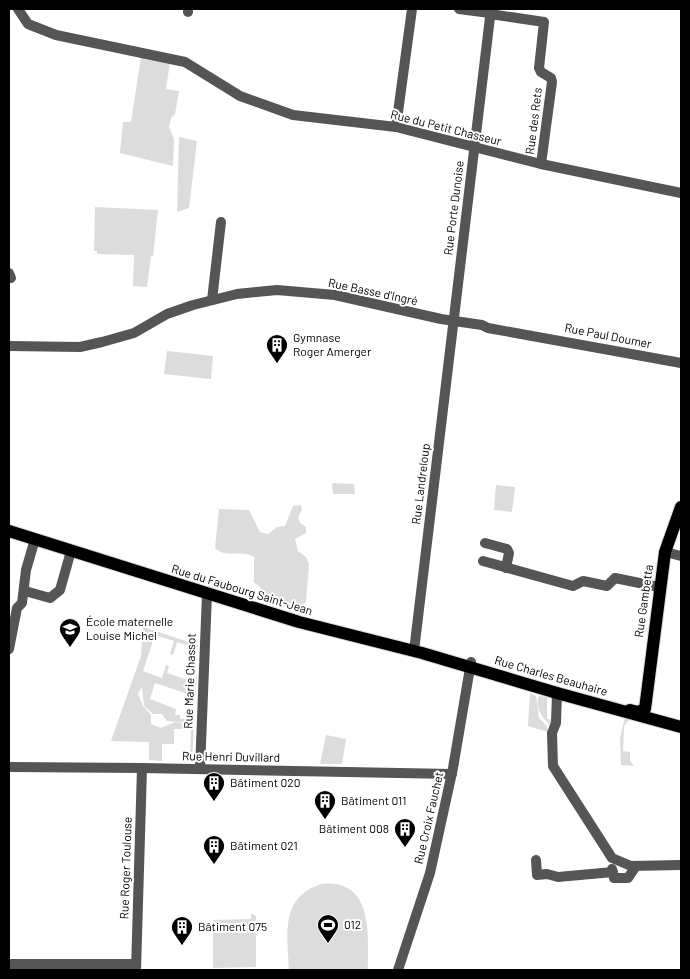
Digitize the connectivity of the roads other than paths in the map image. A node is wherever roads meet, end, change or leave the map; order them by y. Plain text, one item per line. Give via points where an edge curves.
1 (18, 9) edge
2 (412, 9) edge
3 (459, 9) edge
4 (490, 12) edge
5 (396, 127) junction
6 (475, 148) junction
7 (541, 164) junction
8 (681, 193) edge
9 (221, 222) dead end
10 (212, 300) junction
11 (453, 320) junction
12 (531, 335) joint
13 (9, 346) edge
14 (681, 363) edge
15 (681, 507) edge
16 (9, 531) edge
17 (35, 540) junction
18 (485, 543) dead end
19 (72, 551) junction
20 (665, 552) junction
21 (681, 556) edge
22 (483, 562) dead end
23 (506, 568) junction
24 (659, 587) junction
25 (25, 591) junction
26 (207, 594) junction
27 (9, 650) edge
28 (414, 651) junction
29 (472, 669) junction
30 (557, 693) junction
31 (640, 711) junction
32 (674, 720) edge
33 (9, 767) edge
34 (142, 768) junction
35 (200, 769) junction
36 (452, 774) junction
37 (612, 858) junction
38 (536, 860) dead end
39 (681, 865) edge
40 (636, 866) junction
41 (612, 872) junction
42 (9, 964) edge
43 (136, 967) edge
44 (398, 970) edge

1 - 5 street, Rue du Petit Chasseur via 28,24 56,35 185,62 240,96 293,115
2 - 5 street
3 - 4 street
4 - 6 street, Rue Porte Dunoise
4 - 7 street, Rue des Rets via 544,22 539,68 552,82
5 - 6 street, Rue du Petit Chasseur
6 - 7 street, Rue du Petit Chasseur
6 - 11 street, Rue Porte Dunoise
7 - 8 street, Rue du Petit Chasseur
9 - 10 street
10 - 11 street, Rue Basse d'Ingré via 296,291 335,295
10 - 13 street, Rue Basse d'Ingré via 167,314 134,333 80,347
11 - 12 street, Rue Basse d'Ingré
11 - 28 street, Rue Landreloup
12 - 14 street, Rue Paul Doumer
15 - 20 main road, Rue Gambetta
16 - 17 main road, Rue du Faubourg Saint-Jean
17 - 19 main road, Rue du Faubourg Saint-Jean
17 - 25 street via 26,570
18 - 23 street via 507,549
19 - 25 street via 60,590 50,598
19 - 26 main road, Rue du Faubourg Saint-Jean
20 - 21 street
20 - 24 main road, Rue Gambetta
22 - 23 street
23 - 24 street via 573,586 583,581 607,586 615,578
24 - 31 main road, Rue Gambetta
25 - 27 street via 17,608
26 - 28 main road, Rue du Faubourg Saint-Jean via 299,622
26 - 35 street, Rue Marie Chassot
28 - 29 main road, Rue du Faubourg Saint-Jean
29 - 30 main road, Rue Charles Beauhaire
29 - 31 main road
29 - 36 street, Rue Croix Fauchet
30 - 31 main road, Rue Charles Beauhaire
30 - 31 main road
30 - 37 street via 556,723 552,733 553,766
31 - 32 main road
33 - 34 street, Rue Henri Duvillard
34 - 35 street, Rue Henri Duvillard
34 - 43 street, Rue Roger Toulouse
35 - 36 street, Rue Henri Duvillard
36 - 44 street, Rue Croix Fauchet via 430,873
37 - 40 street
37 - 41 street
38 - 41 street via 536,875
39 - 40 street
40 - 41 street via 628,878 614,878
42 - 43 street

